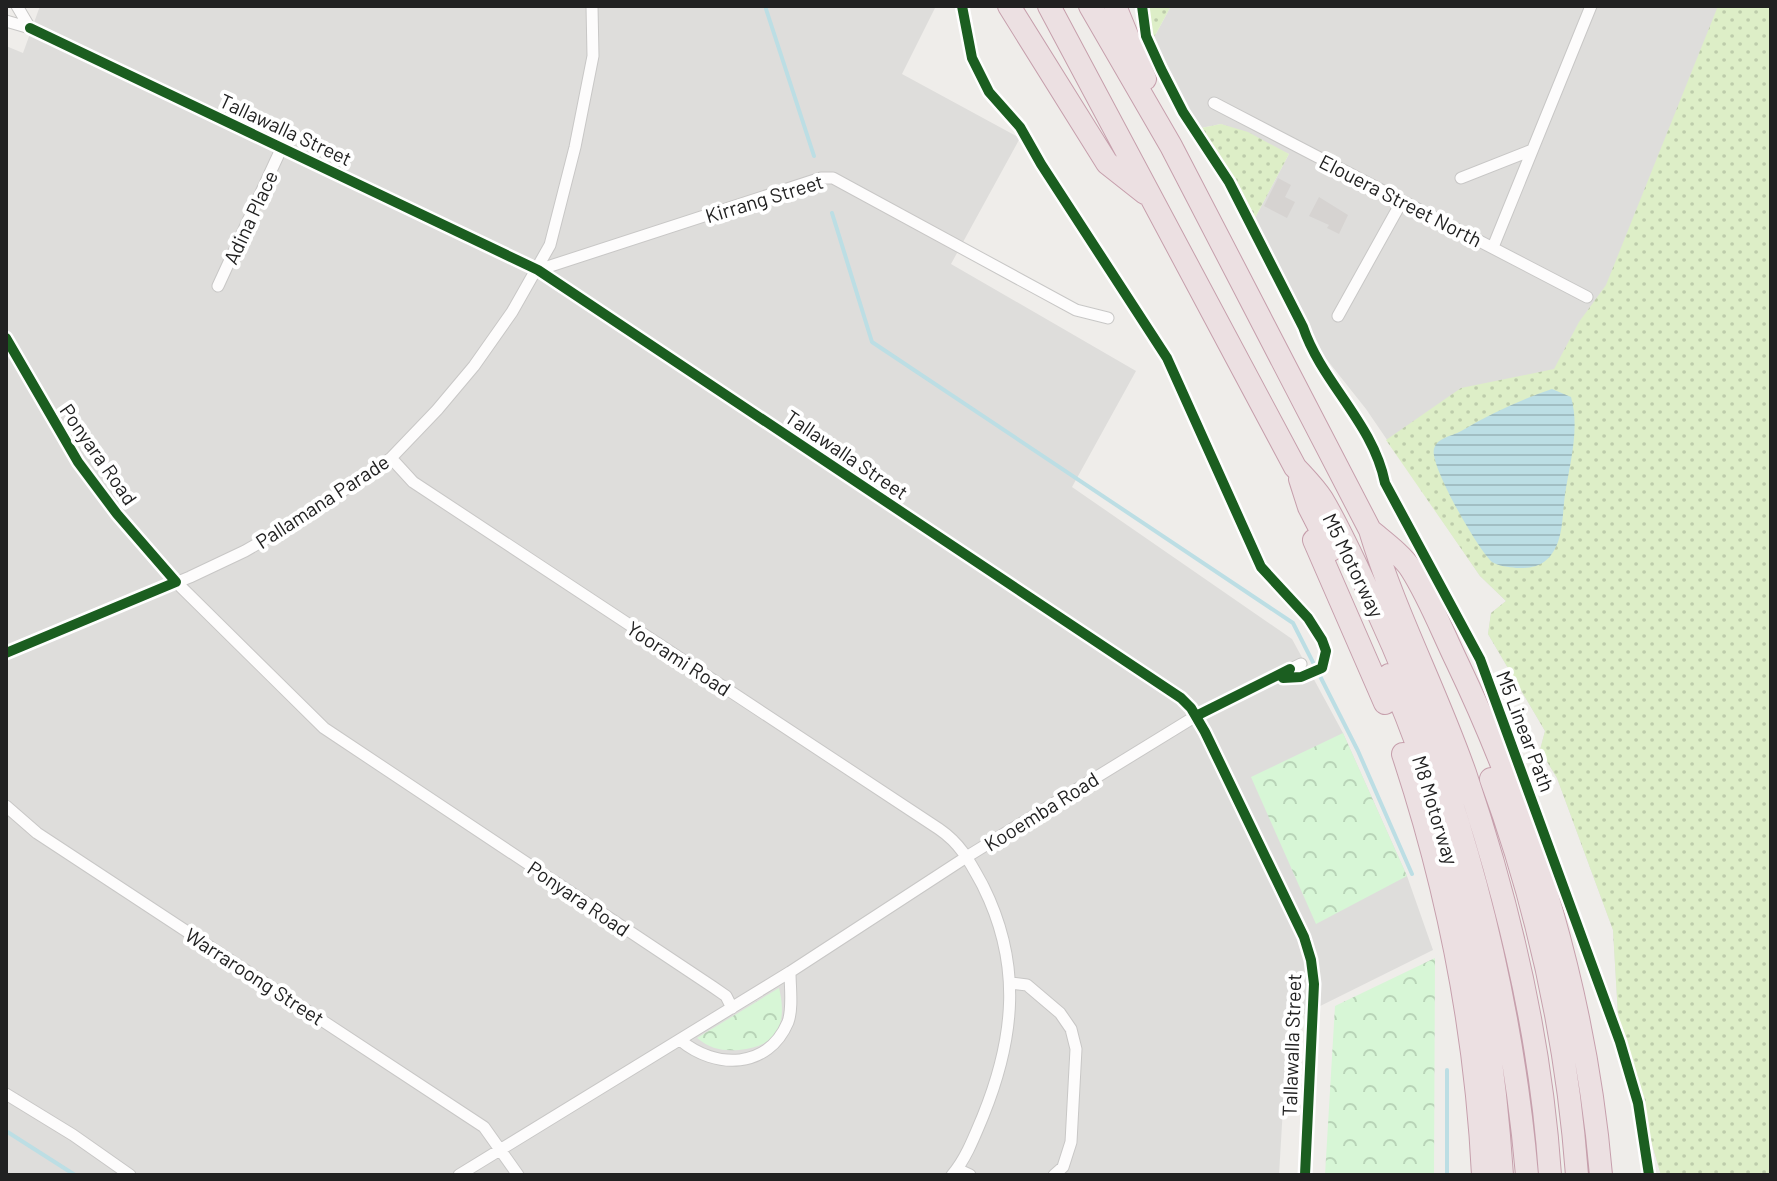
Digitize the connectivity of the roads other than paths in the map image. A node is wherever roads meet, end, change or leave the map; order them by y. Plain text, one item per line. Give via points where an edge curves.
1 (17, 6) edge
2 (592, 6) edge
3 (1009, 6) edge
4 (1049, 6) edge
5 (1090, 6) edge
6 (1115, 6) edge
7 (1591, 6) edge
8 (6, 21) edge
9 (30, 28) junction
10 (1214, 103) dead end
11 (1171, 146) junction
12 (282, 147) junction
13 (1532, 150) junction
14 (1461, 178) dead end
15 (1152, 199) junction
16 (1402, 201) junction
17 (1493, 247) junction
18 (538, 270) junction
19 (218, 286) dead end
20 (1587, 297) dead end
21 (1338, 316) dead end
22 (1108, 318) dead end
23 (6, 338) edge
24 (391, 458) junction
25 (1295, 467) junction
26 (1370, 530) junction
27 (176, 582) junction
28 (6, 653) edge
29 (1301, 664) dead end
30 (1196, 716) junction
31 (6, 806) edge
32 (968, 856) junction
33 (790, 972) junction
34 (1011, 983) junction
35 (732, 1008) junction
36 (680, 1040) junction
37 (6, 1094) edge
38 (500, 1149) junction
39 (954, 1172) edge
40 (130, 1175) edge
41 (459, 1175) edge
42 (518, 1175) edge
43 (970, 1175) edge
44 (1054, 1175) edge
45 (1305, 1175) edge
46 (1483, 1175) edge
47 (1502, 1175) edge
48 (1527, 1175) edge
49 (1550, 1175) edge
50 (1577, 1175) edge
51 (1601, 1175) edge

1 - 9 street
2 - 18 street, Pallamana Parade via 593,56 575,147 550,245
3 - 15 highway via 1107,163
4 - 15 highway, M5 Motorway
5 - 11 highway, M5 Motorway
6 - 11 highway
7 - 13 street
8 - 9 street, Tallawalla Street
9 - 12 street, Tallawalla Street
10 - 16 street, Elouera Street North
11 - 26 highway, M5 Motorway
12 - 18 street, Tallawalla Street
12 - 19 street, Adina Place
13 - 14 street
13 - 17 street
15 - 25 highway, M5 Motorway
16 - 17 street, Elouera Street North
16 - 21 street
17 - 20 street, Elouera Street North
18 - 22 street, Kirrang Street via 833,178 1076,310
18 - 24 street, Pallamana Parade via 474,366
18 - 30 street, Tallawalla Street via 1181,698
23 - 27 street, Ponyara Road via 78,462
24 - 27 street, Pallamana Parade via 245,551
24 - 32 street, Yoorami Road via 413,482 954,839
25 - 46 highway via 1300,513 1381,692 1439,876 1474,1058
25 - 47 highway, M8 Motorway via 1395,688 1439,816 1483,999
25 - 48 highway, M5 Motorway via 1321,498 1358,570 1438,761 1500,981
26 - 49 highway, M5 Motorway via 1455,746 1493,864 1535,1057
26 - 50 highway via 1424,619 1506,820 1546,969
26 - 51 highway via 1410,567 1478,707 1523,822 1572,993
27 - 28 street, Pallamana Parade
27 - 35 street, Ponyara Road via 324,728 713,987
29 - 30 street, Kooemba Road
30 - 32 street, Kooemba Road
30 - 45 street, Tallawalla Street via 1311,960
31 - 38 street, Warraroong Street via 37,833 484,1127
32 - 33 street, Kooemba Road
32 - 34 street via 995,911
33 - 35 street, Kooemba Road
33 - 36 street via 790,1018 774,1046 753,1058 722,1060 695,1052
34 - 39 street via 1003,1060
34 - 44 street via 1027,985 1060,1013 1076,1049 1071,1142 1063,1167
35 - 36 street, Kooemba Road
36 - 38 street, Kooemba Road
37 - 40 street
38 - 41 street, Kooemba Road
38 - 42 street, Warraroong Street
39 - 43 street

